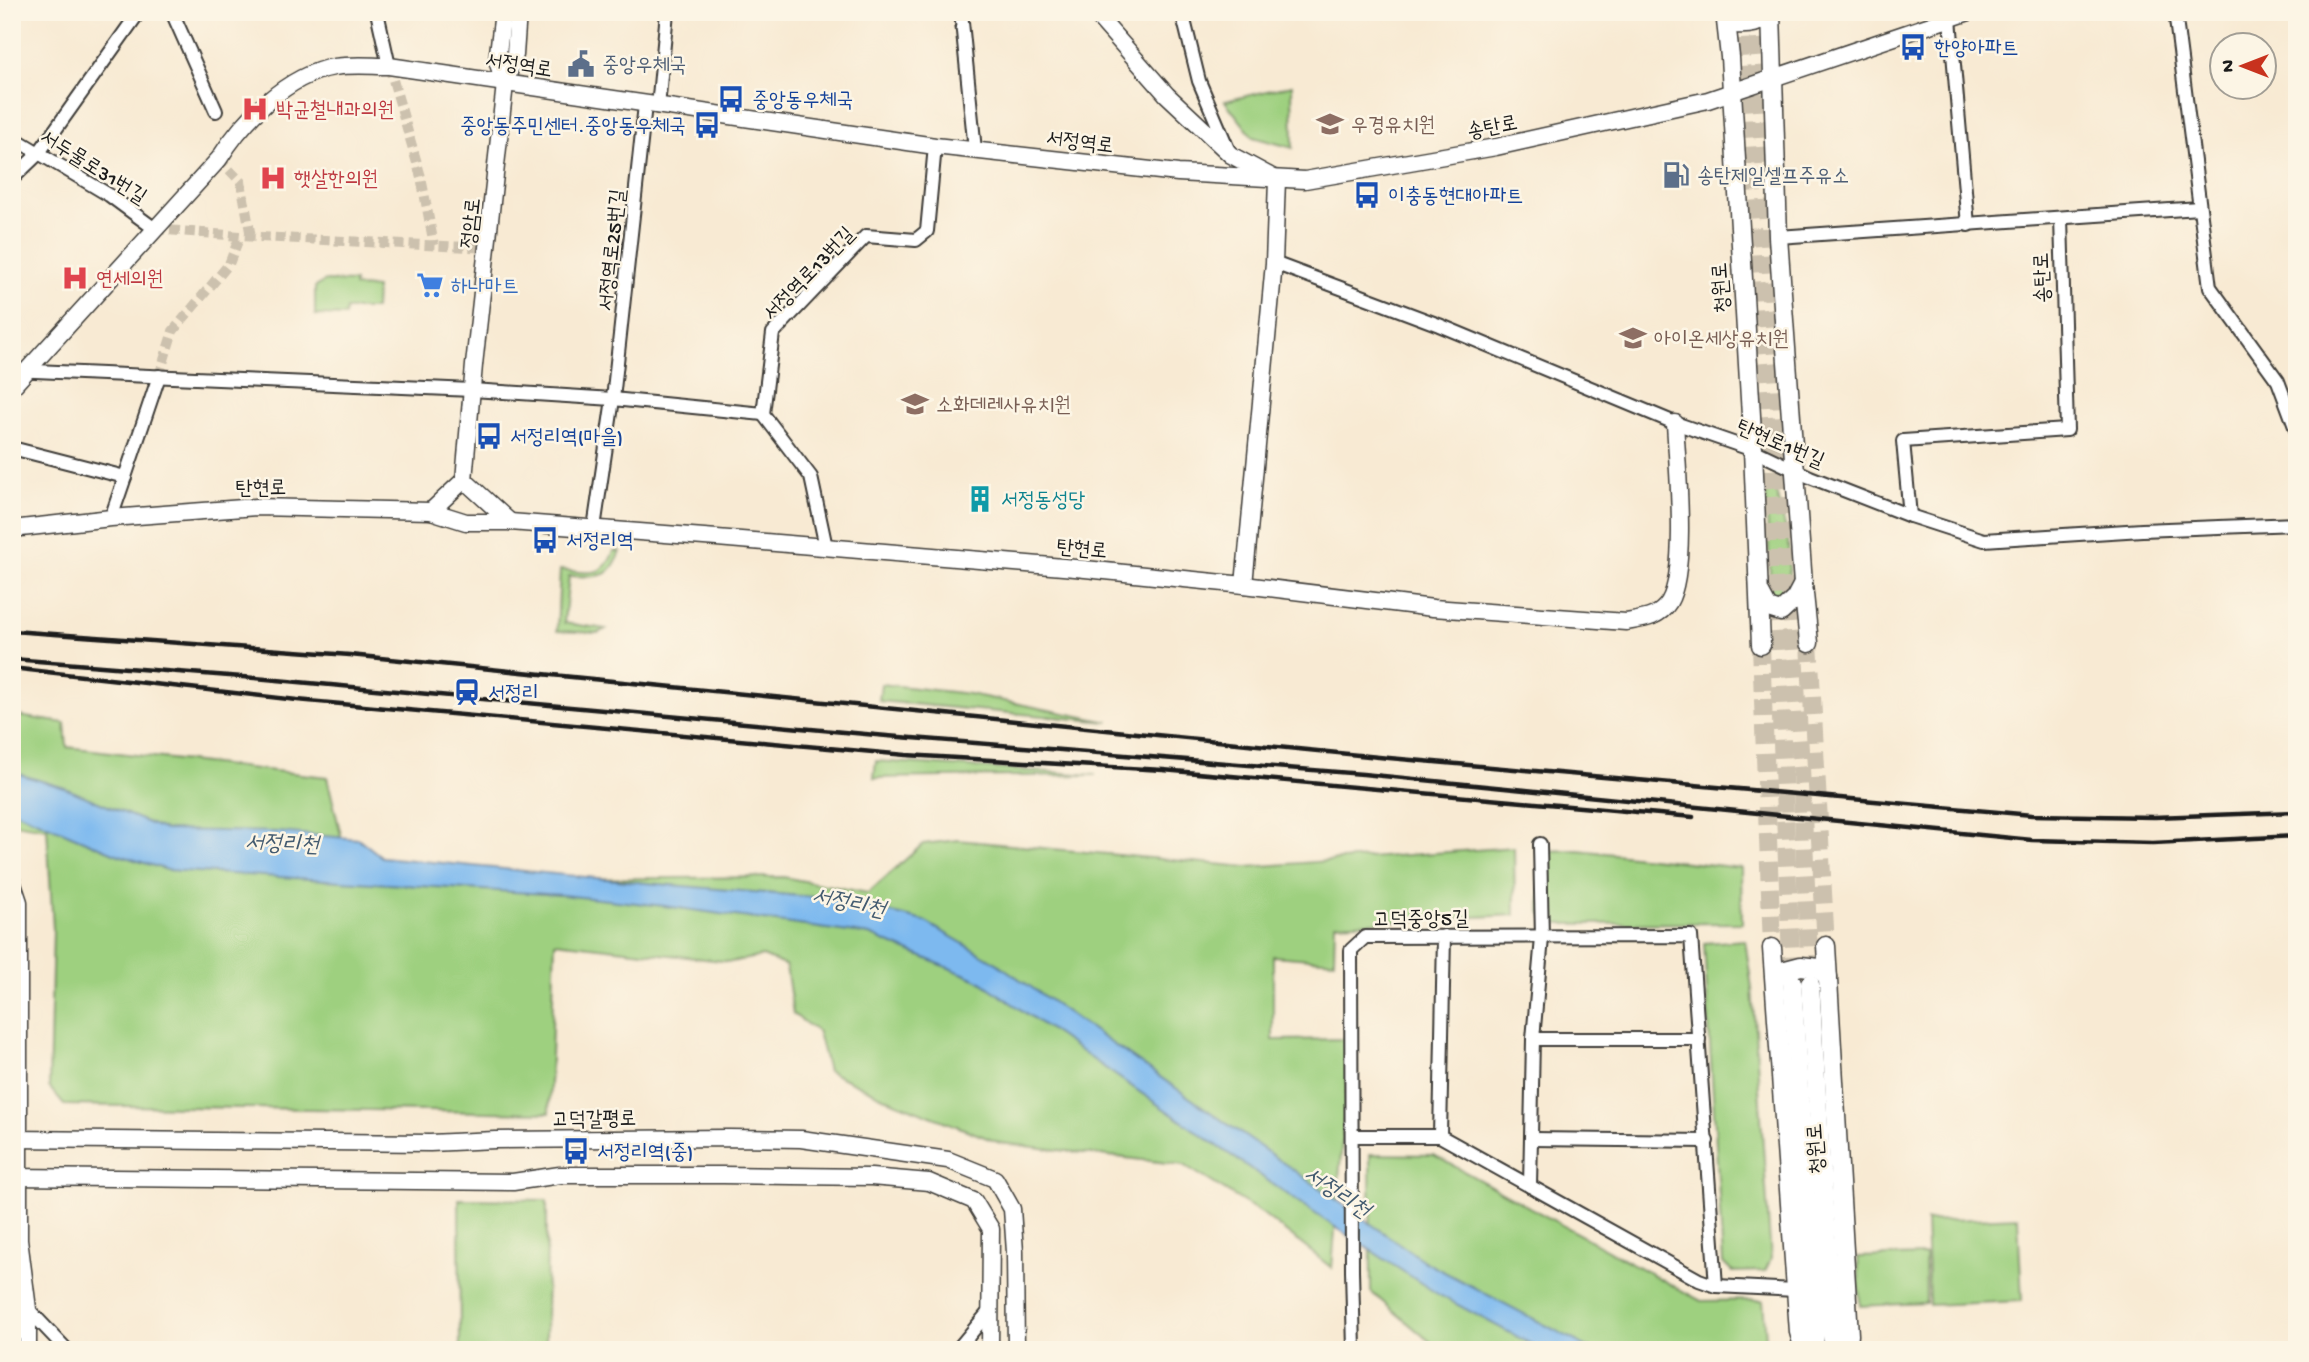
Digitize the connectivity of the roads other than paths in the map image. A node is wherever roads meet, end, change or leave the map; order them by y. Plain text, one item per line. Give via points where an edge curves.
1 (139, 12) edge
2 (172, 12) edge
3 (377, 12) edge
4 (503, 12) edge
5 (518, 12) edge
6 (667, 12) edge
7 (961, 12) edge
8 (1094, 12) edge
9 (1182, 12) edge
10 (1770, 12) edge
11 (1969, 12) edge
12 (2175, 12) edge
13 (1725, 13) edge
14 (1950, 19) junction
15 (389, 66) junction
16 (1774, 79) junction
17 (505, 84) junction
18 (1731, 93) junction
19 (652, 106) junction
20 (216, 111) dead end
21 (12, 136) edge
22 (935, 146) junction
23 (975, 150) junction
24 (38, 154) junction
25 (1231, 156) junction
26 (12, 178) edge
27 (1277, 180) junction
28 (2199, 208) junction
29 (2061, 218) junction
30 (1968, 225) junction
31 (155, 229) junction
32 (1778, 237) junction
33 (1274, 262) junction
34 (19, 371) edge
35 (159, 376) junction
36 (12, 387) edge
37 (472, 390) junction
38 (613, 399) junction
39 (762, 414) junction
40 (1675, 423) junction
41 (2297, 432) edge
42 (12, 447) edge
43 (1753, 450) junction
44 (1795, 469) junction
45 (125, 477) junction
46 (464, 481) junction
47 (487, 499) junction
48 (431, 511) junction
49 (1910, 516) junction
50 (111, 518) junction
51 (510, 522) junction
52 (482, 523) junction
53 (2297, 524) edge
54 (594, 528) junction
55 (12, 529) edge
56 (826, 547) junction
57 (1803, 583) junction
58 (1244, 585) junction
59 (1758, 589) junction
60 (1809, 643) tunnel mouth
61 (1760, 645) tunnel mouth
62 (1540, 844) dead end
63 (12, 881) edge
64 (1444, 936) junction
65 (1542, 938) junction
66 (1826, 946) tunnel mouth
67 (1772, 948) tunnel mouth
68 (1828, 977) junction
69 (1783, 981) junction
70 (1810, 984) tunnel mouth
71 (1533, 1039) junction
72 (1699, 1040) junction
73 (1352, 1136) junction
74 (1440, 1136) junction
75 (15, 1139) edge
76 (1531, 1139) junction
77 (1707, 1141) junction
78 (15, 1177) edge
79 (1530, 1186) junction
80 (19, 1240) junction
81 (12, 1279) edge
82 (1716, 1286) junction
83 (1797, 1290) junction
84 (28, 1309) junction
85 (991, 1310) junction
86 (28, 1350) edge
87 (68, 1350) edge
88 (957, 1350) edge
89 (990, 1350) edge
90 (1016, 1350) edge
91 (1354, 1350) edge
92 (1804, 1350) edge
93 (1814, 1350) edge
94 (1835, 1350) edge
95 (1847, 1350) edge

1 - 24 street
2 - 20 street
3 - 15 street
4 - 17 street via 498,61
5 - 17 street, 정암로 via 515,55
6 - 19 street, 서정역로25번길
7 - 23 street
8 - 25 street, 송탄로 via 1167,95
9 - 25 street via 1199,82
10 - 13 main road via 1749,25 1735,24
10 - 16 main road
11 - 14 street, 송탄로
12 - 28 street
13 - 18 main road, 청원로
14 - 16 street, 송탄로
14 - 30 street
15 - 17 street, 서정역로
15 - 31 street, 서정역로 via 335,67 302,77 270,99
16 - 18 street, 송탄로
16 - 32 main road
17 - 19 street, 서정역로
17 - 37 street, 정암로
18 - 27 street, 송탄로 via 1496,147 1305,180
18 - 43 main road, 청원로
19 - 22 street, 서정역로
19 - 38 street, 서정역로25번길
21 - 24 street, 서두물로31번길
22 - 23 street, 서정역로
22 - 39 street, 서정역로13번길 via 927,230 916,240 866,236 773,333
23 - 27 street, 서정역로
24 - 26 street
24 - 31 street, 서두물로31번길 via 109,195
25 - 27 street, 송탄로
27 - 33 street
28 - 29 street
28 - 41 street via 2210,287 2278,381
29 - 30 street
29 - 49 street, 송탄로 via 2067,430 1903,441
30 - 32 street
31 - 34 street, 서정역로
32 - 44 main road
33 - 40 street, 탄현로1번길
33 - 58 street
34 - 35 street
34 - 36 street, 서정역로
35 - 37 street
35 - 45 street
37 - 38 street
37 - 46 street, 정암로
38 - 39 street
38 - 54 street, 서정역로25번길
39 - 56 street via 811,477
40 - 43 street, 탄현로1번길
40 - 58 street, 탄현로 via 1678,570 1670,601 1655,617 1626,622 1433,608
42 - 45 street
43 - 44 street, 탄현로1번길
43 - 59 main road, 청원로
44 - 49 street, 탄현로1번길
44 - 57 main road
45 - 50 street
46 - 47 street
46 - 48 street
47 - 51 street
47 - 52 street
48 - 50 street, 탄현로 via 256,506
48 - 52 street, 탄현로
49 - 53 street, 탄현로1번길 via 1984,540
50 - 55 street, 탄현로
51 - 52 street, 탄현로
51 - 54 street, 탄현로
54 - 56 street, 탄현로
56 - 58 street, 탄현로
57 - 59 main road via 1796,599 1781,612 1768,608
57 - 60 main road
59 - 61 main road, 청원로
62 - 65 street
63 - 75 street via 19,902
64 - 65 street, 고덕중앙5길
64 - 73 street, 고덕중앙5길 via 1365,937 1351,950
64 - 74 street
65 - 71 street
65 - 72 street, 고덕중앙5길 via 1691,936
66 - 68 main road, 청원로
67 - 69 main road, 청원로
68 - 69 main road via 1818,968 1801,966 1782,971
68 - 95 main road, 청원로
69 - 83 main road, 청원로
69 - 93 main road, 청원로
70 - 94 main road, 청원로
71 - 72 street
71 - 76 street
72 - 77 street, 고덕중앙5길
73 - 74 street
73 - 91 street, 고덕중앙5길
74 - 79 street
75 - 78 street
75 - 90 street, 고덕갈평로 via 430,1143 801,1139 948,1160 995,1179 1012,1209
76 - 77 street
76 - 79 street
77 - 82 street, 고덕중앙5길
78 - 80 street
78 - 85 street via 513,1182 560,1175 736,1175 929,1182 974,1201 990,1229
79 - 82 street
80 - 81 street
80 - 84 street
82 - 83 street
83 - 92 main road, 청원로
84 - 86 street
84 - 87 street
85 - 88 street
85 - 89 street

